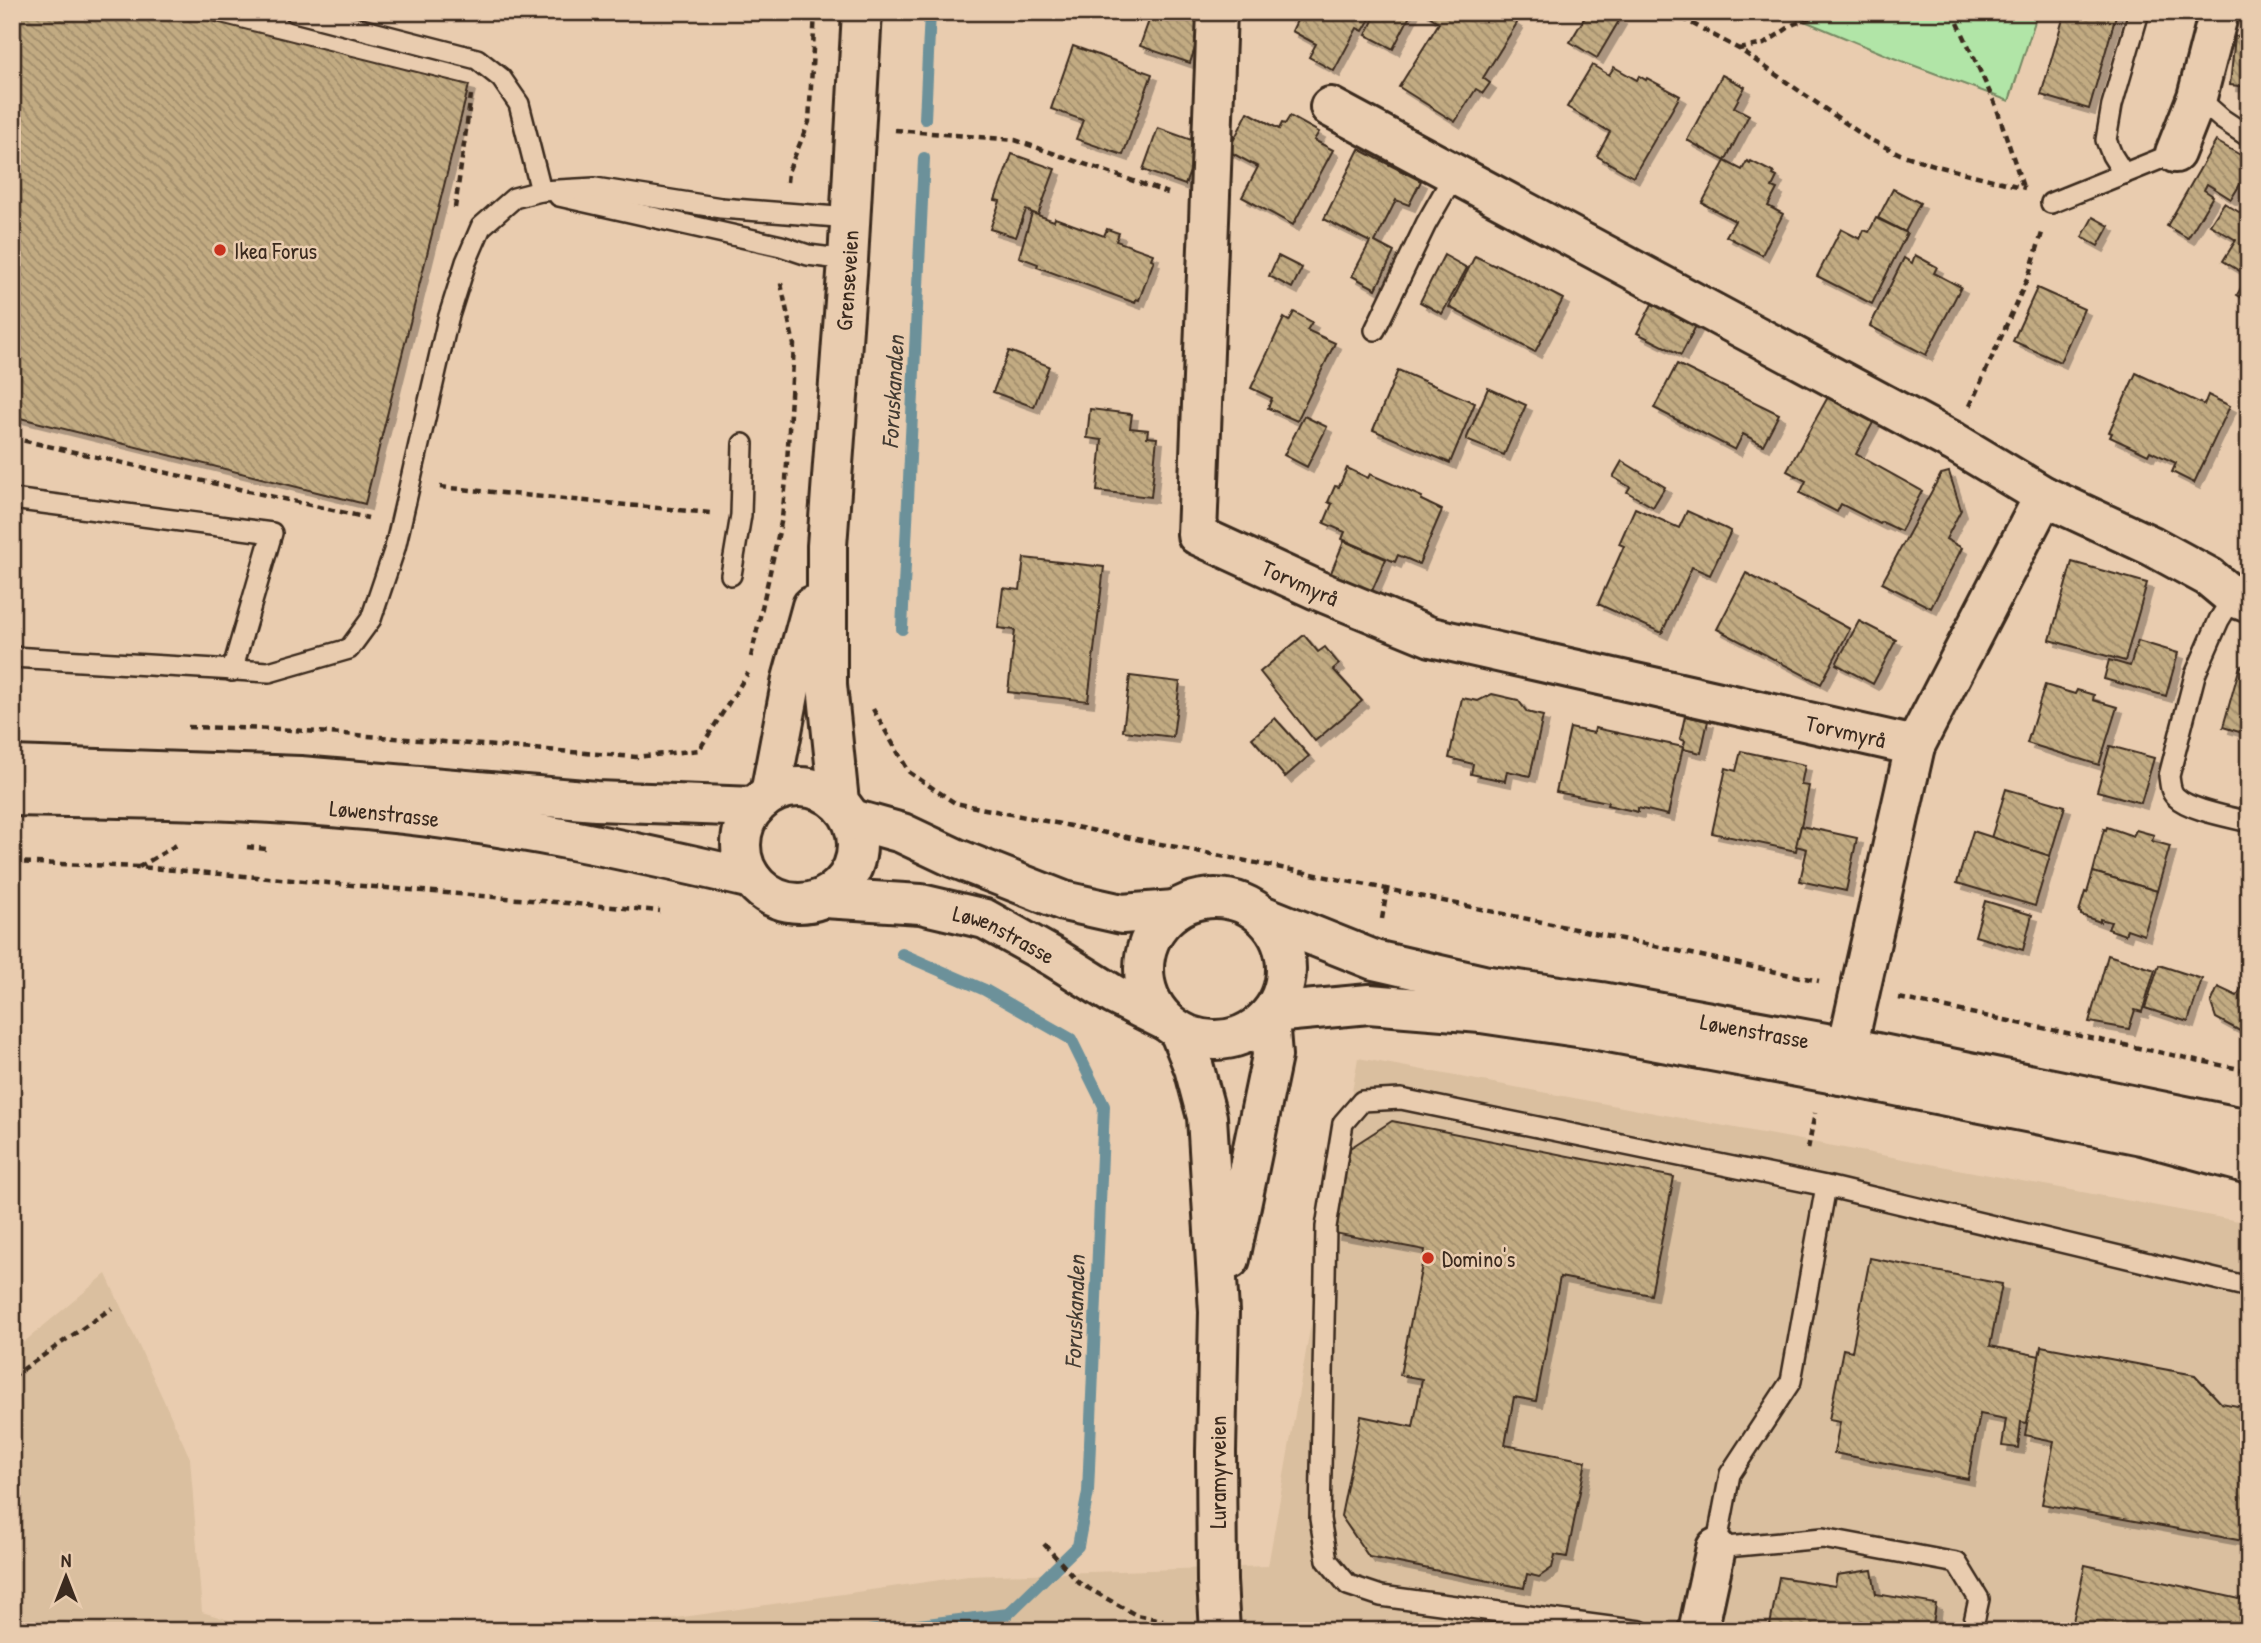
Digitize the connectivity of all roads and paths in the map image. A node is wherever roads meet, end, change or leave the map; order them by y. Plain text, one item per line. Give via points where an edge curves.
1 (295, 12) edge
2 (815, 12) edge
3 (862, 12) edge
4 (1217, 12) edge
5 (1671, 12) edge
6 (1827, 12) edge
7 (1953, 12) edge
8 (2139, 12) edge
9 (2219, 12) edge
10 (1739, 49) junction
11 (477, 60) junction
12 (2197, 97) junction
13 (1329, 107) dead end
14 (884, 129) dead end
15 (2249, 137) edge
16 (2175, 153) joint
17 (2124, 174) junction
18 (1454, 175) junction
19 (2023, 187) junction
20 (541, 191) junction
21 (786, 193) dead end
22 (2051, 203) junction
23 (1209, 207) junction
24 (850, 218) junction
25 (453, 221) dead end
26 (848, 260) junction
27 (780, 271) dead end
28 (1375, 330) dead end
29 (12, 438) edge
30 (1954, 442) junction
31 (743, 444) dead end
32 (408, 484) junction
33 (2044, 496) junction
34 (12, 499) edge
35 (741, 515) junction
36 (782, 518) junction
37 (373, 519) dead end
38 (827, 547) junction
39 (731, 575) dead end
40 (2241, 600) edge
41 (12, 657) edge
42 (232, 671) junction
43 (870, 703) dead end
44 (186, 727) dead end
45 (1915, 746) junction
46 (12, 766) edge
47 (12, 796) edge
48 (762, 801) junction
49 (846, 811) junction
50 (2249, 822) edge
51 (182, 841) dead end
52 (243, 846) dead end
53 (267, 849) dead end
54 (12, 862) edge
55 (138, 867) junction
56 (752, 879) junction
57 (824, 898) junction
58 (1175, 910) junction
59 (660, 911) dead end
60 (1264, 916) junction
61 (1861, 990) junction
62 (1270, 1015) junction
63 (1172, 1026) junction
64 (1844, 1061) junction
65 (2249, 1071) edge
66 (2249, 1129) edge
67 (2249, 1164) edge
68 (1801, 1181) junction
69 (1826, 1186) junction
70 (2249, 1287) edge
71 (112, 1308) dead end
72 (1219, 1312) junction
73 (12, 1377) edge
74 (1044, 1544) dead end
75 (1716, 1548) junction
76 (1163, 1620) dead end
77 (12, 1626) edge
78 (18, 1631) edge
79 (1220, 1631) edge
80 (1640, 1631) edge
81 (1698, 1631) edge
82 (1972, 1631) edge

1 - 11 lane
2 - 21 path via 809,122 788,172
3 - 24 street, Grenseveien
4 - 23 street, Torvmyrå
5 - 10 path
6 - 10 path via 1794,24 1764,44
7 - 19 path via 1996,106
8 - 17 lane via 2106,140
9 - 12 street
10 - 19 path via 1867,138 1937,166
11 - 20 lane via 501,78 519,104
11 - 25 path
12 - 15 lane
12 - 16 street
13 - 18 street
14 - 23 path via 1014,140
16 - 17 lane
17 - 22 lane
18 - 28 lane
18 - 30 street
19 - 22 path
20 - 24 lane via 595,188 720,208
20 - 26 lane via 808,255
20 - 32 lane via 514,198 481,227 448,319
22 - 30 path via 2029,275
23 - 45 street, Torvmyrå via 1197,535 1431,637
24 - 26 street, Grenseveien
26 - 38 street, Grenseveien
27 - 36 path via 794,345
29 - 37 path
30 - 33 street
31 - 35 lane
32 - 35 path
32 - 42 lane via 395,548 372,620 349,649 269,672
33 - 40 street via 2175,559
33 - 45 street, Torvmyrå
34 - 42 lane via 272,533
35 - 36 path
35 - 39 lane
36 - 44 path via 747,675 699,750 636,757 279,729
38 - 48 street, Grenseveien
38 - 49 street, Grenseveien via 827,685
40 - 50 lane via 2219,620 2195,675 2169,776 2176,797
41 - 42 lane
43 - 61 path via 909,772 955,803
45 - 61 street, Torvmyrå
46 - 48 street, Løwenstrasse via 300,776 596,801
47 - 56 street, Løwenstrasse via 174,799 403,814 532,832
48 - 49 street via 788,788 806,787 824,792
48 - 56 street via 745,824 741,843 743,862
49 - 57 street via 857,836 857,855 840,888
49 - 58 street via 1064,901 1122,914
51 - 55 path
52 - 53 path
54 - 55 path
55 - 59 path
56 - 57 street via 785,902 805,904
57 - 63 street, Løwenstrasse via 921,904 985,919
58 - 60 street via 1197,900 1221,898
58 - 63 street via 1153,935 1144,966 1146,989 1155,1009
60 - 62 street via 1278,933 1287,974 1283,995
60 - 64 street, Løwenstrasse via 1374,960 1482,985 1601,1002
61 - 64 street, Torvmyrå
61 - 65 path
62 - 63 street via 1257,1028 1219,1041 1198,1039
62 - 64 street, Løwenstrasse via 1369,1004 1481,1013
62 - 72 street, Luramyrveien via 1272,1056
63 - 72 street, Luramyrveien via 1194,1068 1207,1117
64 - 66 street, Løwenstrasse
64 - 67 street, Løwenstrasse
64 - 68 path via 1819,1091
68 - 69 lane
68 - 80 lane via 1401,1099 1362,1101 1343,1123 1326,1227 1320,1519 1326,1560 1348,1585 1381,1596
69 - 70 lane
69 - 75 lane via 1791,1381 1730,1474
71 - 73 path
72 - 79 street, Luramyrveien
74 - 76 path via 1079,1583 1136,1615
75 - 81 street
75 - 82 lane via 1823,1538 1957,1563 1979,1599
77 - 78 lane

